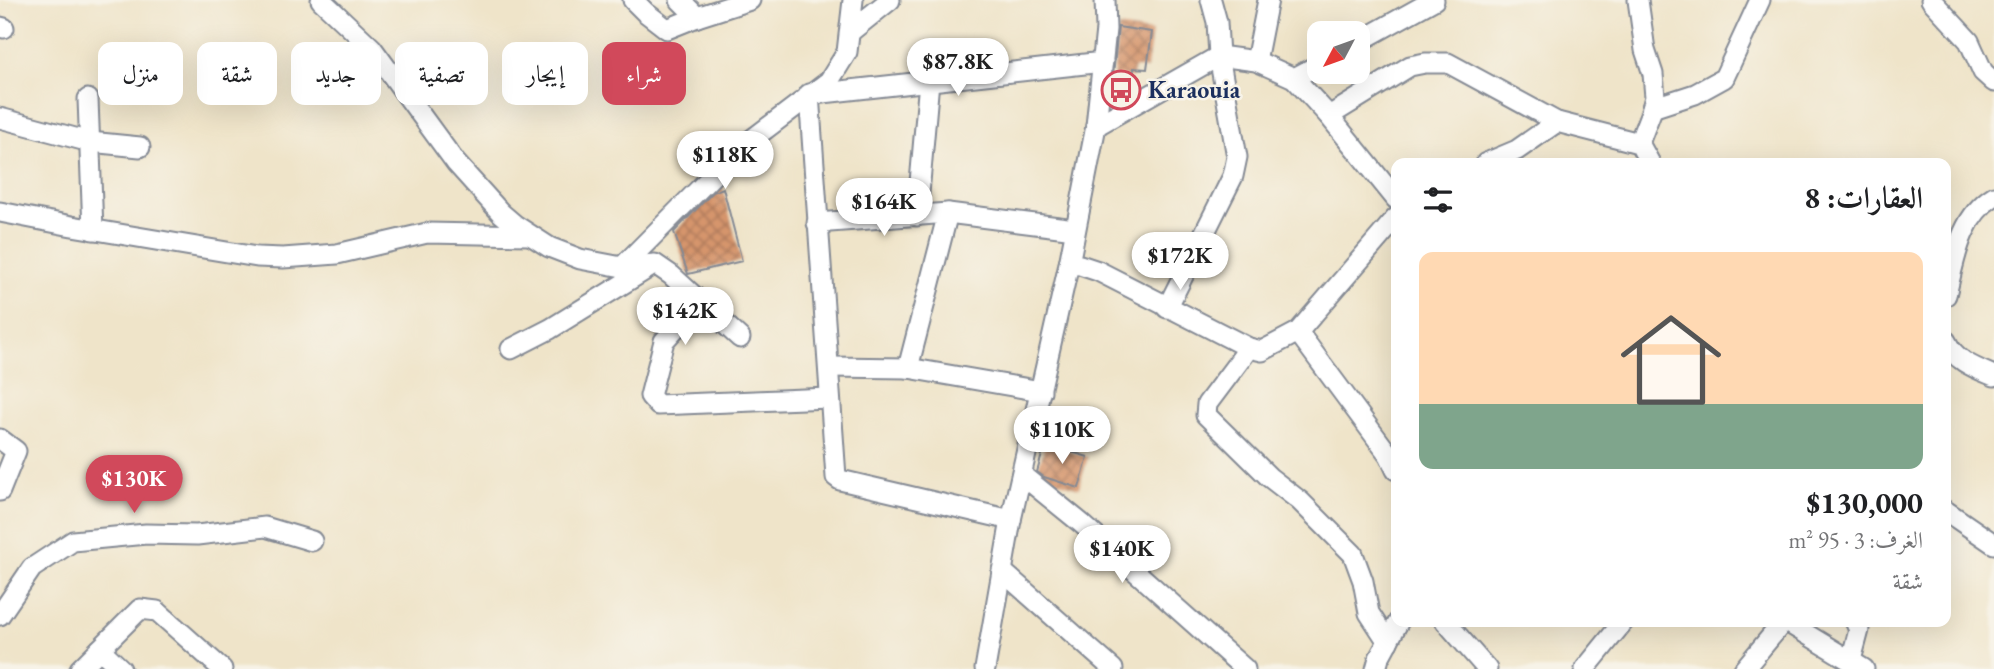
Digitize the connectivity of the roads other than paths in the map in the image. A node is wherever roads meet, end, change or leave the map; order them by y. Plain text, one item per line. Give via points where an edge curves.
1 (321, 0) edge
2 (633, 0) edge
3 (680, 0) edge
4 (750, 0) edge
5 (853, 0) edge
6 (890, 0) edge
7 (1105, 0) edge
8 (1211, 0) edge
9 (1268, 0) edge
10 (1434, 0) edge
11 (1638, 0) edge
12 (1760, 0) edge
13 (1931, 0) edge
14 (342, 10) edge
15 (697, 17) junction
16 (850, 32) junction
17 (1370, 35) edge
18 (1219, 56) junction
19 (1256, 61) junction
20 (1103, 62) junction
21 (1307, 71) edge
22 (1294, 78) junction
23 (929, 81) junction
24 (1994, 82) edge
25 (809, 94) junction
26 (88, 99) dead end
27 (1652, 108) junction
28 (1328, 117) junction
29 (0, 118) edge
30 (1557, 122) junction
31 (1096, 126) junction
32 (90, 142) junction
33 (1639, 143) junction
34 (140, 147) dead end
35 (1498, 158) edge
36 (1647, 158) edge
37 (1391, 193) edge
38 (1994, 196) edge
39 (0, 212) edge
40 (948, 213) junction
41 (917, 216) junction
42 (817, 223) junction
43 (1391, 224) edge
44 (1075, 229) junction
45 (93, 230) junction
46 (530, 235) junction
47 (655, 264) junction
48 (1069, 264) junction
49 (622, 267) junction
50 (1951, 276) edge
51 (699, 301) junction
52 (1167, 308) junction
53 (1298, 332) junction
54 (740, 338) dead end
55 (1250, 348) junction
56 (511, 349) dead end
57 (1951, 352) edge
58 (829, 366) junction
59 (908, 368) junction
60 (1994, 376) edge
61 (1041, 391) junction
62 (829, 398) junction
63 (0, 439) edge
64 (1391, 454) edge
65 (1022, 475) junction
66 (0, 491) edge
67 (1951, 517) edge
68 (1011, 520) junction
69 (312, 541) dead end
70 (1994, 544) edge
71 (1002, 571) junction
72 (0, 615) edge
73 (1396, 627) edge
74 (1450, 627) edge
75 (1619, 627) edge
76 (1779, 627) edge
77 (1793, 627) edge
78 (1860, 627) edge
79 (1388, 642) junction
80 (100, 649) junction
81 (1857, 665) edge
82 (80, 669) edge
83 (121, 669) edge
84 (222, 669) edge
85 (985, 669) edge
86 (1113, 669) edge
87 (1245, 669) edge
88 (1376, 669) edge
89 (1487, 669) edge
90 (1586, 669) edge
91 (1744, 669) edge

1 - 14 street
2 - 15 street via 667,29
3 - 15 street
4 - 15 street
5 - 16 street
6 - 16 street
7 - 20 street
8 - 18 street
9 - 19 street
10 - 17 street
11 - 27 street via 1653,74
12 - 27 street via 1724,78 1695,94
13 - 24 street via 1969,41 1983,72
14 - 46 street via 456,163 501,213
16 - 25 street via 846,52 829,81
18 - 19 street
18 - 31 street
18 - 52 street via 1237,157 1233,176
19 - 22 street
20 - 23 street
20 - 31 street
21 - 22 street
22 - 28 street
23 - 25 street
23 - 41 street
25 - 42 street
25 - 49 street via 738,150
26 - 32 street
27 - 33 street
28 - 30 street via 1410,66 1425,62 1448,63
28 - 37 street
29 - 32 street
30 - 33 street
30 - 35 street
31 - 44 street
32 - 34 street
32 - 45 street
33 - 36 street
38 - 50 street via 1974,213 1962,235
39 - 45 street
40 - 41 street
40 - 44 street
40 - 59 street
41 - 42 street
42 - 58 street
43 - 53 street
44 - 48 street
45 - 46 street via 283,258 337,254 427,233
46 - 49 street via 564,254
47 - 49 street
47 - 51 street
47 - 56 street
48 - 52 street via 1098,271
48 - 61 street
51 - 54 street
51 - 62 street via 660,347 650,396 658,405
52 - 55 street
53 - 55 street via 1262,351
53 - 64 street
55 - 79 street via 1207,404 1206,415 1353,554 1369,613
57 - 60 street via 1968,366
58 - 59 street
58 - 62 street
59 - 61 street
61 - 65 street
62 - 68 street via 834,470 840,480
63 - 66 street via 16,451
65 - 68 street
65 - 87 street
67 - 70 street
68 - 71 street
69 - 72 street via 265,527 72,541 32,568
71 - 85 street
71 - 86 street
73 - 79 street
74 - 89 street
75 - 90 street
76 - 91 street
77 - 81 street
78 - 81 street
79 - 88 street
80 - 82 street
80 - 83 street
80 - 84 street via 140,609 157,611

